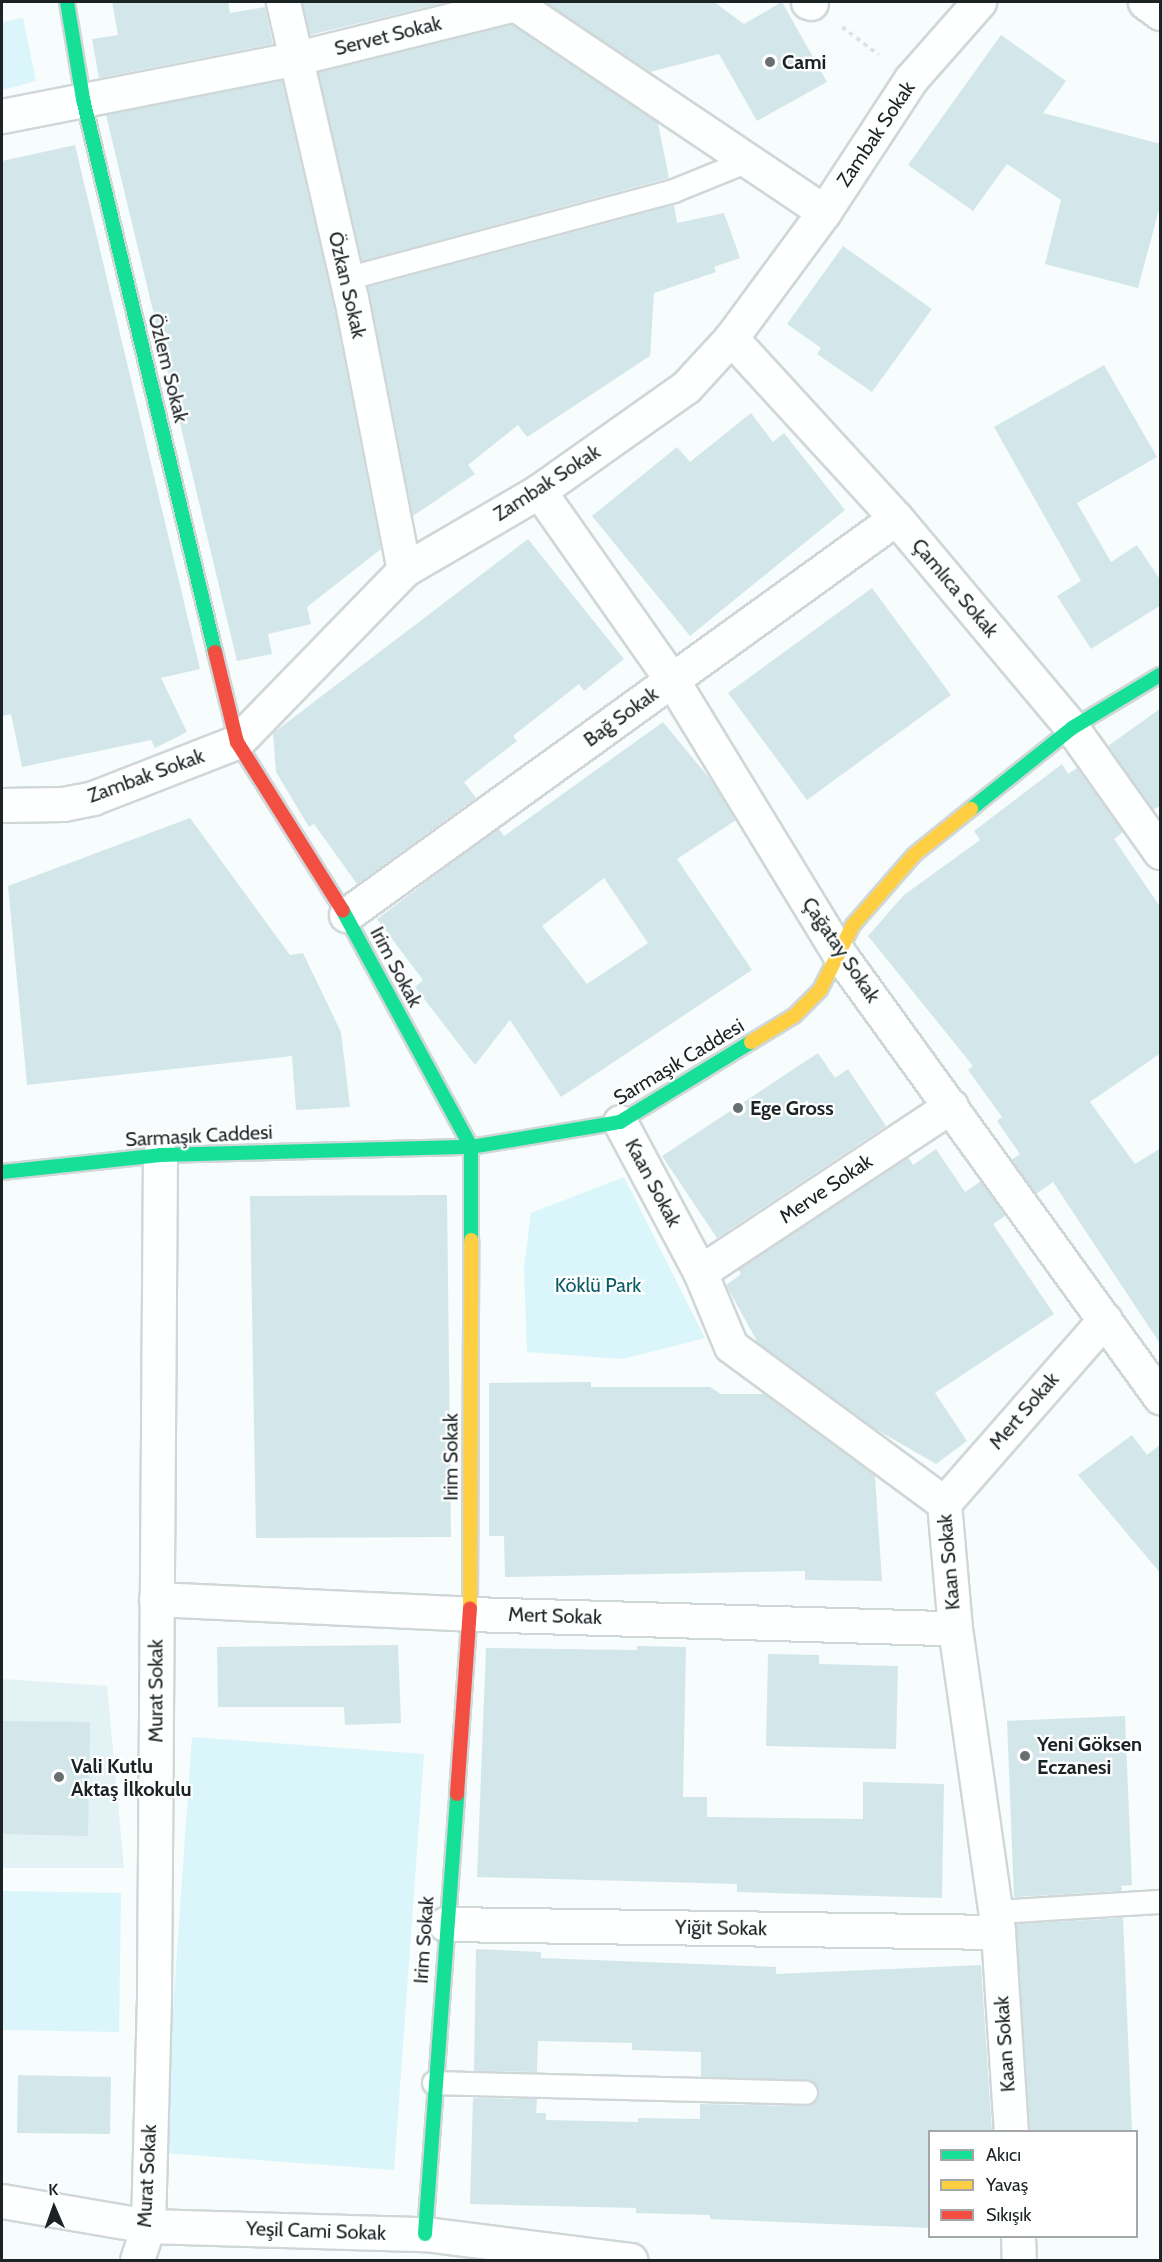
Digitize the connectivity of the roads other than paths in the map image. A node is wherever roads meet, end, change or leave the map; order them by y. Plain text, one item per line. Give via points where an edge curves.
1 (66, 2) edge
2 (283, 2) edge
3 (979, 2) edge
4 (1144, 2) edge
5 (1161, 13) edge
6 (293, 59) junction
7 (83, 99) junction
8 (2, 116) edge
9 (748, 161) junction
10 (824, 212) junction
11 (346, 279) junction
12 (731, 338) junction
13 (539, 491) junction
14 (897, 518) junction
15 (404, 570) junction
16 (1161, 675) edge
17 (672, 680) junction
18 (1072, 728) junction
19 (237, 742) junction
20 (2, 805) edge
21 (1161, 852) edge
22 (346, 915) junction
23 (840, 955) junction
24 (951, 1106) junction
25 (620, 1122) junction
26 (471, 1147) junction
27 (160, 1155) junction
28 (2, 1172) edge
29 (700, 1272) junction
30 (1105, 1319) junction
31 (1161, 1397) edge
32 (944, 1503) junction
33 (156, 1599) junction
34 (471, 1614) junction
35 (955, 1628) junction
36 (1161, 1902) edge
37 (997, 1922) junction
38 (445, 1924) junction
39 (434, 2084) junction
40 (807, 2093) dead end
41 (1011, 2130) edge
42 (2, 2200) edge
43 (148, 2226) junction
44 (424, 2234) junction
45 (1018, 2238) edge
46 (567, 2257) edge
47 (137, 2260) edge
48 (630, 2260) edge
49 (1019, 2260) edge

1 - 7 street, Özlem Sokak
2 - 6 street, Özkan Sokak
3 - 10 street, Zambak Sokak via 911,79
4 - 5 street
6 - 7 street, Servet Sokak
6 - 9 street, Servet Sokak via 515,4
6 - 11 street, Özkan Sokak
7 - 8 street, Servet Sokak
7 - 19 street, Özlem Sokak
9 - 10 street, Servet Sokak
9 - 11 lane via 674,191
10 - 12 street, Zambak Sokak
11 - 15 street, Özkan Sokak
12 - 13 street, Zambak Sokak via 686,387
12 - 14 street, Çamlıca Sokak
13 - 15 street, Zambak Sokak
13 - 17 street, Çağatay Sokak
14 - 17 street, Bağ Sokak
14 - 18 street, Çamlıca Sokak
15 - 19 street, Zambak Sokak
16 - 18 street, Sarmaşık Caddesi
17 - 22 street, Bağ Sokak
17 - 23 street, Çağatay Sokak
18 - 21 street, Çamlıca Sokak
18 - 23 street, Sarmaşık Caddesi via 915,854 853,925
19 - 20 street, Zambak Sokak via 93,798 63,804
19 - 22 street, Irim Sokak via 285,825
22 - 26 street, Irim Sokak
23 - 24 street, Çağatay Sokak
23 - 25 street, Sarmaşık Caddesi via 820,990 794,1016
24 - 29 street, Merve Sokak
24 - 30 street, Çağatay Sokak
25 - 26 street, Sarmaşık Caddesi
25 - 29 street, Kaan Sokak
26 - 27 street, Sarmaşık Caddesi
26 - 34 street, Irim Sokak
27 - 28 street, Sarmaşık Caddesi
27 - 33 street, Murat Sokak
29 - 32 street, Kaan Sokak via 731,1346
30 - 31 street, Çağatay Sokak
30 - 32 street, Mert Sokak
32 - 35 street, Kaan Sokak
33 - 34 street, Mert Sokak
33 - 43 street, Murat Sokak
34 - 35 street, Mert Sokak
34 - 38 street, Irim Sokak
35 - 37 street, Kaan Sokak
36 - 37 lane
37 - 38 street, Yiğit Sokak
37 - 41 street, Kaan Sokak
38 - 39 street, Irim Sokak
39 - 40 lane
39 - 44 street, Irim Sokak
42 - 43 street, Yeşil Cami Sokak
43 - 44 street, Yeşil Cami Sokak
43 - 47 street, Murat Sokak
44 - 46 street, Yeşil Cami Sokak
45 - 49 street
46 - 48 street, Yeşil Cami Sokak

